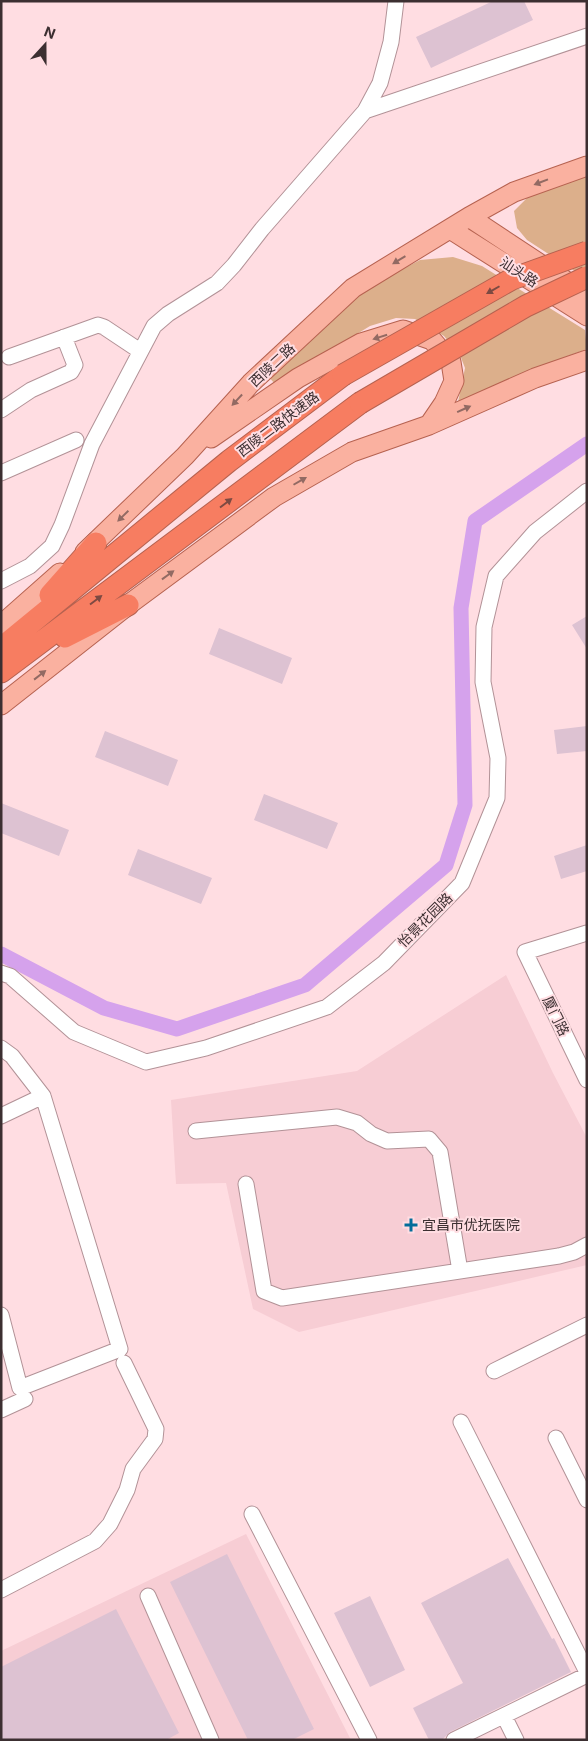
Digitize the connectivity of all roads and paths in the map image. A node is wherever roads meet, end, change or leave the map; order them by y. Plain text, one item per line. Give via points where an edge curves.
1 (396, 1) edge
2 (587, 36) edge
3 (365, 111) junction
4 (587, 166) edge
5 (469, 217) junction
6 (450, 229) junction
7 (587, 252) edge
8 (587, 277) edge
9 (587, 295) edge
10 (587, 316) edge
11 (64, 337) junction
12 (140, 350) junction
13 (9, 357) dead end
14 (587, 360) edge
15 (1, 410) edge
16 (429, 425) junction
17 (76, 440) dead end
18 (185, 456) junction
19 (1, 473) edge
20 (587, 491) edge
21 (96, 543) junction
22 (1, 581) edge
23 (128, 605) junction
24 (1, 625) edge
25 (4, 657) edge
26 (1, 705) edge
27 (587, 933) edge
28 (1, 972) edge
29 (1, 1048) edge
30 (587, 1080) edge
31 (43, 1096) junction
32 (1, 1116) edge
33 (196, 1131) dead end
34 (246, 1184) dead end
35 (587, 1245) edge
36 (460, 1271) junction
37 (1, 1315) edge
38 (587, 1325) edge
39 (124, 1363) dead end
40 (494, 1371) dead end
41 (25, 1399) dead end
42 (1, 1410) edge
43 (461, 1422) dead end
44 (556, 1438) dead end
45 (587, 1500) edge
46 (252, 1514) dead end
47 (1, 1590) edge
48 (148, 1596) dead end
49 (587, 1674) edge
50 (504, 1716) junction
51 (211, 1740) edge
52 (368, 1740) edge
53 (454, 1740) edge
54 (516, 1740) edge

1 - 3 street via 391,42 380,83
2 - 3 street
3 - 12 street via 234,265 217,283 154,326
4 -> 5 main road, 西陵二路 via 514,192
5 - 6 main road, 西陵二路
5 - 9 main road, 汕头路
6 - 10 main road, 汕头路
6 -> 18 main road, 西陵二路 via 353,288 252,384
7 -> 25 highway, 西陵二路快速路, bridge via 512,280 343,376 229,461
25 -> 8 highway, bridge via 360,402 526,306
11 - 12 street via 98,325
11 - 13 street
11 - 15 street via 76,365 71,372 31,390
12 - 22 street via 92,444 52,546 30,566
16 -> 14 main road via 535,378
16 -> 18 main road via 454,381 451,362 432,340 403,330 361,343 298,378
23 -> 16 main road via 274,497 352,452
17 - 19 street
18 -> 21 main road, 西陵二路
20 - 28 street, 怡景花园路 via 535,532 496,576 484,627 483,682 498,758 498,798 462,883 384,962 327,1007 206,1048 146,1062 74,1032 10,976
21 - 24 main road, 西陵二路
21 - 25 highway
23 - 25 highway
26 -> 23 main road
27 - 30 street, 厦门路 via 525,952
29 - 31 street via 12,1056
31 - 32 street
31 - 37 street via 120,1349 20,1388
33 - 36 street via 337,1117 357,1123 386,1141 429,1139 440,1152
34 - 36 street via 264,1291 282,1298
35 - 36 street via 559,1256
38 - 40 street
39 - 47 street via 156,1429 154,1440 134,1470 128,1490 110,1524 95,1541
41 - 42 street
43 - 49 street
44 - 45 street
46 - 52 street
48 - 51 street
49 - 50 street
50 - 53 street
50 - 54 street

